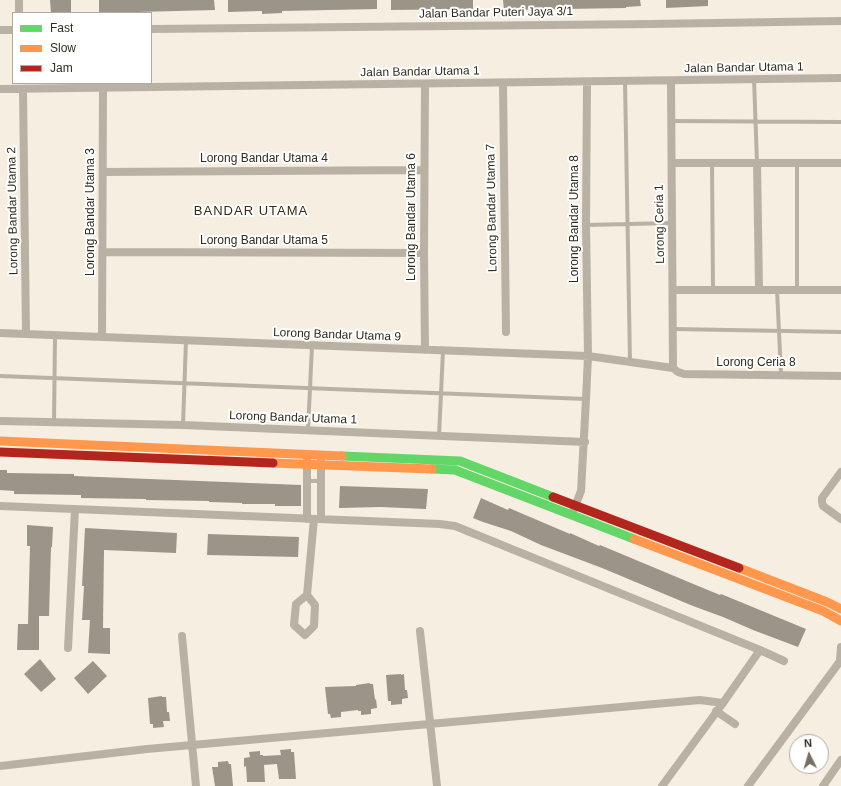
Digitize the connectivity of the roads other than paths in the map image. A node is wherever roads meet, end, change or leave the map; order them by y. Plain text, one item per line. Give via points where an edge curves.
1 (19, 0) edge
2 (19, 12) edge
3 (841, 21) edge
4 (152, 29) edge
5 (0, 30) edge
6 (12, 30) edge
7 (841, 78) edge
8 (754, 80) junction
9 (625, 81) junction
10 (671, 81) junction
11 (587, 82) junction
12 (503, 83) junction
13 (425, 84) junction
14 (103, 88) junction
15 (0, 89) edge
16 (23, 89) junction
17 (671, 121) junction
18 (755, 121) junction
19 (841, 122) edge
20 (672, 163) junction
21 (712, 163) junction
22 (757, 163) junction
23 (797, 163) junction
24 (841, 163) edge
25 (424, 170) junction
26 (103, 172) junction
27 (672, 223) junction
28 (628, 224) junction
29 (586, 225) junction
30 (103, 252) junction
31 (424, 253) junction
32 (673, 290) junction
33 (714, 290) junction
34 (759, 290) junction
35 (777, 290) junction
36 (797, 290) junction
37 (841, 290) edge
38 (673, 329) junction
39 (779, 331) junction
40 (506, 332) dead end
41 (841, 332) edge
42 (0, 333) edge
43 (26, 334) junction
44 (55, 335) junction
45 (102, 337) junction
46 (186, 340) junction
47 (312, 346) junction
48 (425, 350) junction
49 (443, 351) junction
50 (588, 356) junction
51 (630, 362) junction
52 (673, 368) junction
53 (781, 374) junction
54 (0, 376) edge
55 (841, 376) edge
56 (54, 379) junction
57 (185, 384) junction
58 (310, 388) junction
59 (441, 394) junction
60 (586, 399) junction
61 (0, 422) edge
62 (54, 422) junction
63 (183, 425) junction
64 (308, 431) junction
65 (439, 436) junction
66 (0, 440) edge
67 (585, 442) junction
68 (0, 452) edge
69 (307, 454) junction
70 (321, 460) junction
71 (307, 464) junction
72 (841, 472) edge
73 (307, 481) junction
74 (321, 481) junction
75 (576, 505) junction
76 (0, 506) edge
77 (74, 509) junction
78 (572, 514) junction
79 (314, 519) junction
80 (841, 519) edge
81 (307, 595) dead end
82 (841, 608) edge
83 (841, 621) edge
84 (420, 631) dead end
85 (182, 636) dead end
86 (841, 647) edge
87 (68, 648) dead end
88 (760, 650) junction
89 (841, 660) edge
90 (784, 661) dead end
91 (723, 703) junction
92 (716, 711) junction
93 (430, 724) junction
94 (735, 724) dead end
95 (193, 745) junction
96 (841, 760) edge
97 (0, 766) edge
98 (196, 786) edge
99 (437, 786) edge
100 (662, 786) edge
101 (748, 786) edge
102 (823, 786) edge

1 - 2 street
3 - 4 street, Jalan Bandar Puteri Jaya 3/1
5 - 6 street
7 - 8 street, Jalan Bandar Utama 1
8 - 10 street, Jalan Bandar Utama 1
8 - 18 lane
9 - 10 street, Jalan Bandar Utama 1
9 - 11 street, Jalan Bandar Utama 1
9 - 28 lane
10 - 17 street, Lorong Ceria 1
11 - 12 street, Jalan Bandar Utama 1
11 - 29 street, Lorong Bandar Utama 8
12 - 13 street, Jalan Bandar Utama 1
12 - 40 street, Lorong Bandar Utama 7
13 - 14 street, Jalan Bandar Utama 1
13 - 25 street, Lorong Bandar Utama 6
14 - 16 street, Jalan Bandar Utama 1
14 - 26 street, Lorong Bandar Utama 3
15 - 16 street, Jalan Bandar Utama 1
16 - 43 street, Lorong Bandar Utama 2
17 - 18 lane
17 - 20 street, Lorong Ceria 1
18 - 19 lane
18 - 22 lane
20 - 21 street
20 - 27 street, Lorong Ceria 1
21 - 22 street
21 - 33 lane
22 - 23 street
22 - 34 street
23 - 24 street
23 - 36 lane
25 - 26 street, Lorong Bandar Utama 4
25 - 31 street, Lorong Bandar Utama 6
26 - 30 street, Lorong Bandar Utama 3
27 - 28 lane
27 - 32 street, Lorong Ceria 1
28 - 29 lane
28 - 51 lane
29 - 50 street, Lorong Bandar Utama 8
30 - 31 street, Lorong Bandar Utama 5
30 - 45 street, Lorong Bandar Utama 3
31 - 48 street, Lorong Bandar Utama 6
32 - 33 street
32 - 38 street, Lorong Ceria 1
33 - 34 street
34 - 35 street
35 - 36 street
35 - 39 lane
36 - 37 street
38 - 39 lane
38 - 52 street, Lorong Ceria 1
39 - 41 lane
39 - 53 lane
42 - 43 street, Lorong Bandar Utama 9
43 - 44 street, Lorong Bandar Utama 9
44 - 45 street, Lorong Bandar Utama 9
44 - 56 lane
45 - 46 street, Lorong Bandar Utama 9
46 - 47 street, Lorong Bandar Utama 9
46 - 57 lane
47 - 48 street, Lorong Bandar Utama 9
47 - 58 lane
48 - 49 street, Lorong Bandar Utama 9
49 - 50 street, Lorong Bandar Utama 9
49 - 59 lane
50 - 51 street, Lorong Bandar Utama 9
50 - 60 street, Lorong Bandar Utama 8
51 - 52 street, Lorong Bandar Utama 9
52 - 53 street, Lorong Ceria 8 via 684,374
53 - 55 street, Lorong Ceria 8
54 - 56 lane
56 - 57 lane
56 - 62 lane
57 - 58 lane
57 - 63 lane
58 - 59 lane
58 - 64 lane
59 - 60 lane
59 - 65 lane
60 - 67 street, Lorong Bandar Utama 8
61 - 62 street, Lorong Bandar Utama 1
62 - 63 street, Lorong Bandar Utama 1
63 - 64 street, Lorong Bandar Utama 1
64 - 65 street, Lorong Bandar Utama 1
65 - 67 street, Lorong Bandar Utama 1
66 - 69 street
67 - 75 street, Lorong Bandar Utama 8 via 581,491
68 - 71 street
69 - 70 street
69 - 71 street
70 - 71 street
70 - 74 street
70 - 75 street via 460,461
70 - 78 street via 455,470
71 - 73 street
72 - 80 street via 822,498 822,502 823,506
73 - 74 lane
73 - 79 street
74 - 79 street
75 - 78 street, Lorong Bandar Utama 8
75 - 82 street
76 - 77 street
77 - 79 street
77 - 87 street
78 - 83 street via 823,611
79 - 81 street
79 - 88 street via 456,526
84 - 93 street
85 - 95 street
86 - 89 street
88 - 90 street
88 - 91 street
89 - 101 street
91 - 92 street
91 - 93 street via 700,700
92 - 94 street
92 - 100 street
93 - 95 street
93 - 99 street
95 - 97 street
95 - 98 street
96 - 102 street

